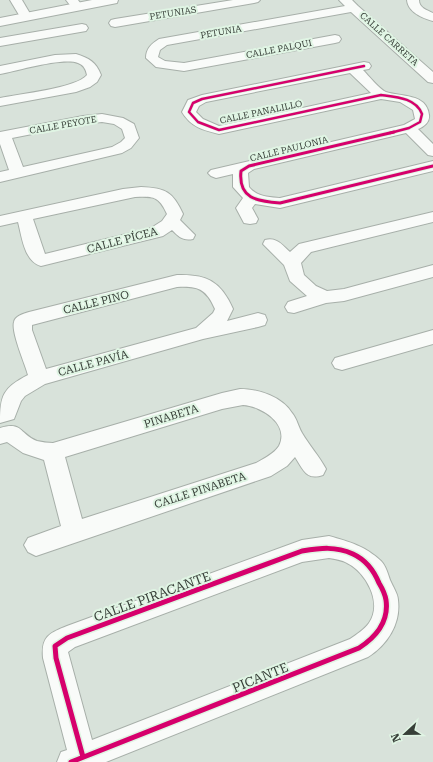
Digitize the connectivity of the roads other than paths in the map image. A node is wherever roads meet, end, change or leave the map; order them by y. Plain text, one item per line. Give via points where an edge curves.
1 (16, 0) edge
2 (112, 0) edge
3 (254, 0) edge
4 (411, 3) edge
5 (75, 4) edge
6 (349, 4) edge
7 (26, 17) junction
8 (433, 17) edge
9 (301, 19) junction
10 (0, 22) edge
11 (116, 23) dead end
12 (82, 28) dead end
13 (0, 42) edge
14 (152, 58) joint
15 (0, 70) edge
16 (433, 79) edge
17 (381, 95) junction
18 (0, 102) edge
19 (422, 106) edge
20 (409, 128) junction
21 (219, 130) junction
22 (2, 136) edge
23 (192, 136) dead end
24 (141, 145) dead end
25 (117, 150) junction
26 (433, 152) edge
27 (249, 166) junction
28 (433, 166) edge
29 (18, 173) junction
30 (216, 173) dead end
31 (0, 177) edge
32 (251, 198) junction
33 (24, 216) junction
34 (433, 217) edge
35 (250, 219) dead end
36 (0, 221) edge
37 (172, 221) junction
38 (187, 234) dead end
39 (271, 244) dead end
40 (292, 264) junction
41 (433, 271) edge
42 (325, 297) junction
43 (221, 300) joint
44 (294, 307) dead end
45 (258, 320) dead end
46 (202, 333) junction
47 (433, 336) edge
48 (342, 363) dead end
49 (38, 378) junction
50 (0, 415) edge
51 (288, 426) junction
52 (0, 436) edge
53 (53, 452) junction
54 (315, 469) dead end
55 (74, 531) junction
56 (36, 544) dead end
57 (374, 570) joint
58 (77, 760) edge

1 - 7 street
2 - 5 street
3 - 11 street, PETUNIAS
4 - 8 street
5 - 7 street
6 - 9 street
6 - 16 street, CALLE CARRETA
7 - 10 street
9 - 14 street, PETUNIA via 163,42 156,46
9 - 14 street, CALLE PALQUI via 329,40 184,67 161,64
12 - 13 street
15 - 18 street via 68,58 83,60 94,74 85,84 71,89
17 - 19 street, CALLE PANALILLO
17 - 21 street, CALLE PANALILLO
17 - 21 street, CALLE PANALILLO via 359,67 202,99 193,103 189,112 192,117 207,127
19 - 20 street, CALLE PAULONIA via 423,117 419,124
20 - 26 street
20 - 27 street, CALLE PAULONIA
21 - 23 street, CALLE PANALILLO
22 - 25 street, CALLE PEYOTE via 102,118 118,120 129,127 132,138
22 - 29 street, CALLE PEYOTE
24 - 25 street, CALLE PEYOTE
25 - 29 street, CALLE PEYOTE
27 - 30 street, CALLE PAULONIA
27 - 32 street, CALLE PAULONIA via 241,171 239,178 241,188
28 - 32 street via 280,203
29 - 31 street, CALLE PEYOTE
32 - 35 street via 244,208
33 - 36 street
33 - 37 street via 141,191 158,194 170,201 175,214
33 - 37 street, CALLE PÍCEA via 37,256 41,260 149,235 165,228
34 - 40 street via 305,248
37 - 38 street
39 - 40 street
40 - 42 street via 296,277 310,290
41 - 42 street via 344,295
42 - 44 street
43 - 46 street, CALLE PAVÍA via 224,309 220,316
43 - 49 street, CALLE PINO via 211,289 197,281 177,281 29,319 23,322 23,330
45 - 46 street, CALLE PAVÍA
46 - 49 street, CALLE PAVÍA
47 - 48 street
49 - 50 street, CALLE PAVÍA via 18,389 6,413
51 - 53 street, PINABETA via 266,402 244,397 222,401
51 - 54 street, PINABETA
51 - 55 street, CALLE PINABETA via 290,446 282,458 263,470
52 - 53 street via 11,433 21,444 36,450
53 - 55 street
55 - 56 street, CALLE PINABETA
57 - 58 street, PICANTE via 386,599 386,614 379,631 365,644
57 - 58 street, CALLE PIRACANTE via 354,554 329,547 302,551 67,638 55,646

